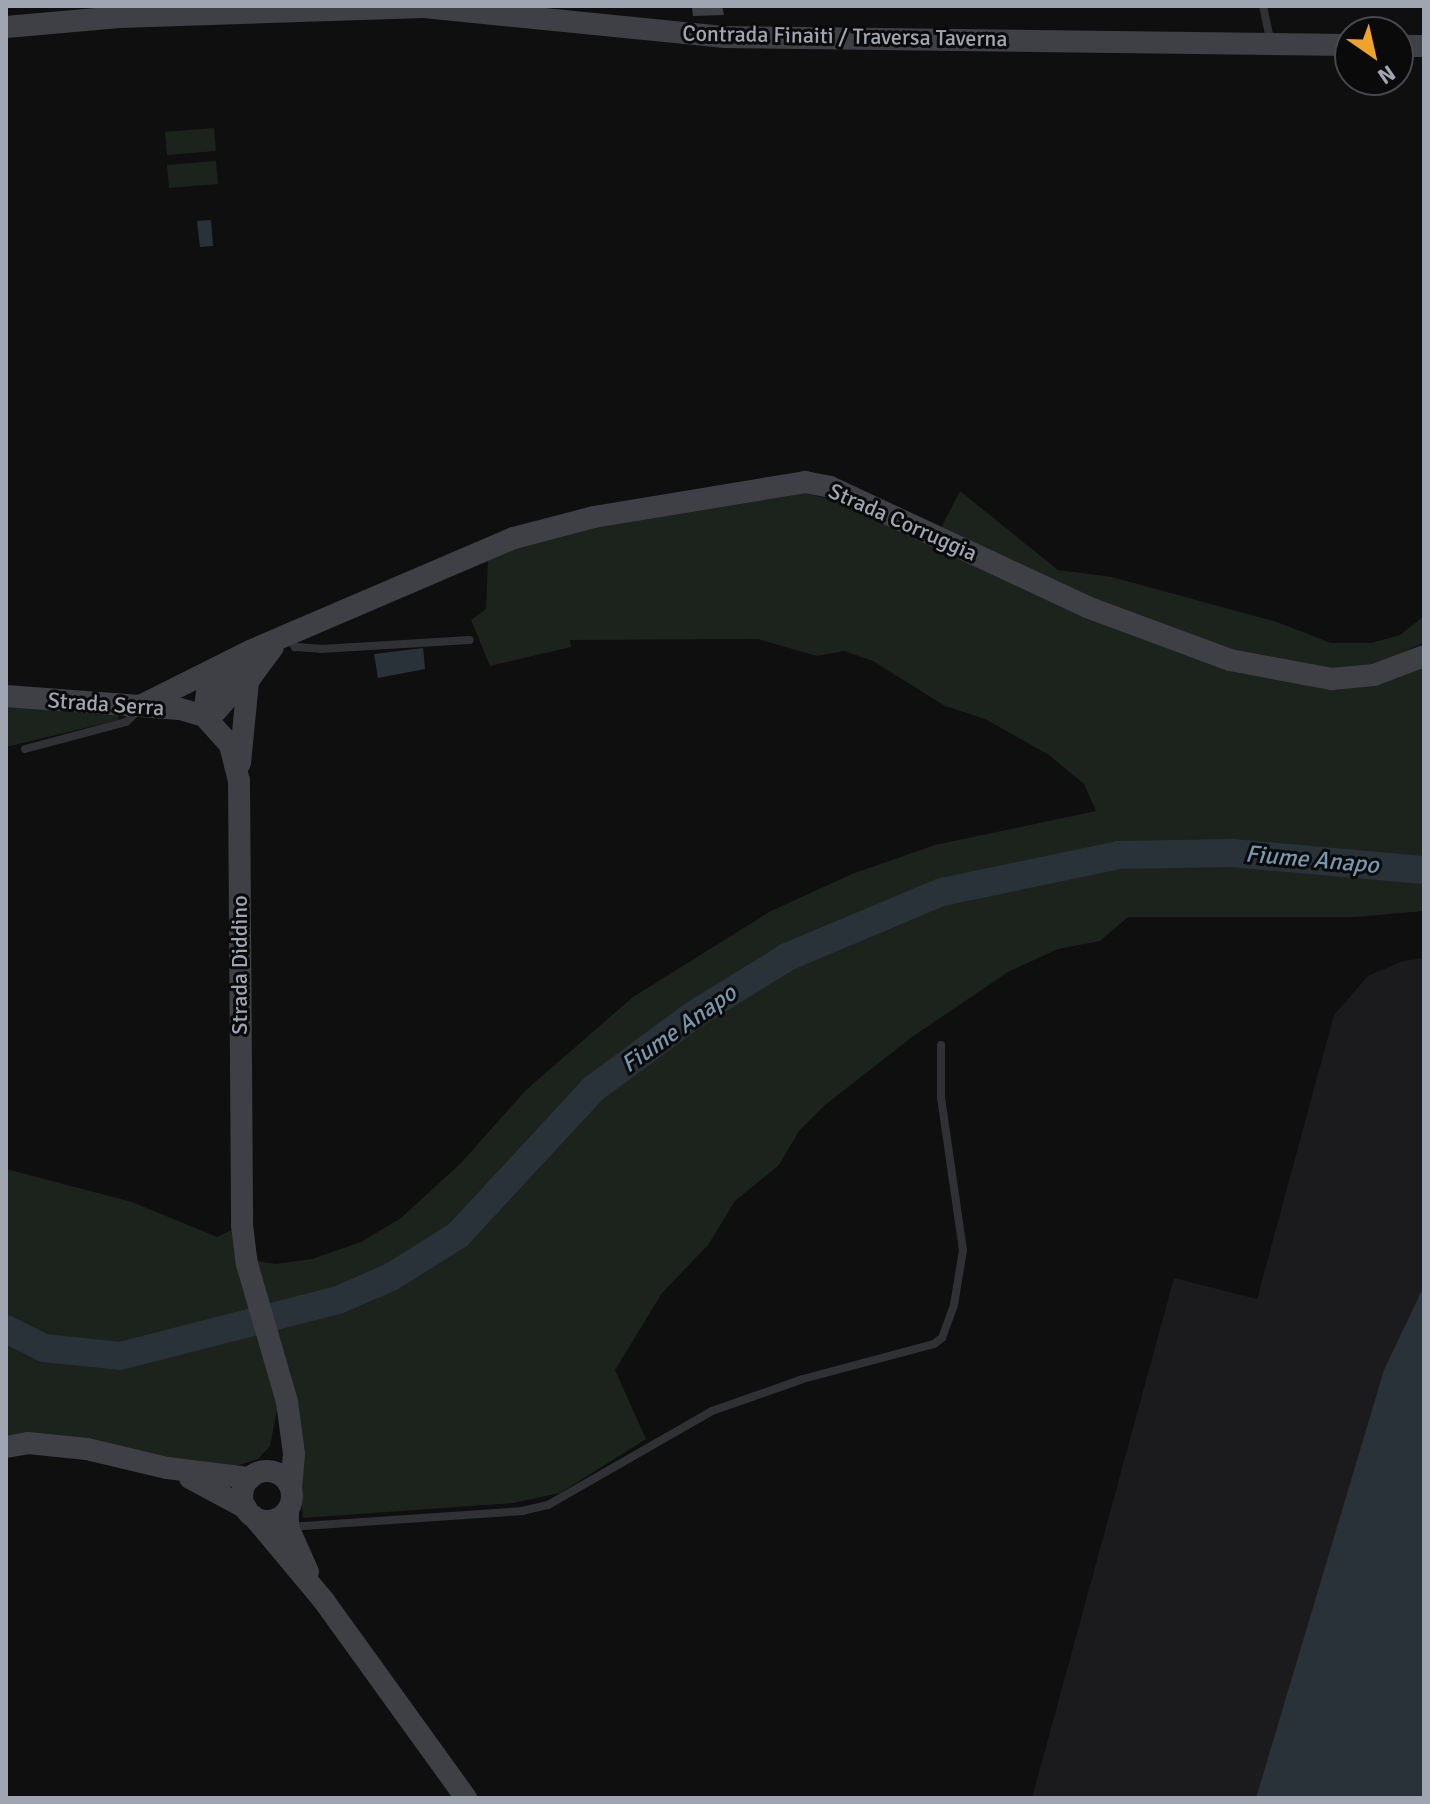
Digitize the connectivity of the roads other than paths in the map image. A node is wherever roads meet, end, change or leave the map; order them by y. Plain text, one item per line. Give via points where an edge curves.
1 (1263, 6) edge
2 (6, 27) edge
3 (1271, 44) junction
4 (1334, 45) edge
5 (286, 636) junction
6 (470, 640) dead end
7 (1424, 656) edge
8 (252, 659) junction
9 (6, 696) edge
10 (144, 704) junction
11 (204, 716) junction
12 (25, 749) dead end
13 (239, 780) junction
14 (941, 1045) dead end
15 (288, 1412) junction
16 (6, 1447) edge
17 (167, 1468) junction
18 (253, 1476) junction
19 (289, 1508) junction
20 (249, 1512) junction
21 (324, 1601) junction
22 (466, 1798) edge

1 - 3 lane
2 - 3 street, Contrada Finaiti / Traversa Taverna via 120,17 424,7 726,37
3 - 4 street, Contrada Finaiti / Traversa Taverna
5 - 6 lane via 295,647 321,649
5 - 7 street, Strada Corruggia via 514,538 594,517 805,482 830,487 1087,607 1230,660 1332,679 1374,675
5 - 8 street, Strada Corruggia
8 - 10 street
8 - 11 street, Strada Corruggia via 207,693
8 - 13 street
9 - 10 street, Strada Serra
10 - 11 street, Strada Serra
10 - 12 lane via 126,722
11 - 13 street, Strada Diddino via 230,745
13 - 15 street, Strada Diddino via 242,1225 247,1264
14 - 19 lane via 941,1098 963,1250 954,1305 942,1338 934,1344 803,1379 712,1411 548,1505 522,1511
15 - 18 street via 275,1453
15 - 19 street, Strada Diddino via 294,1454
16 - 17 street via 28,1443 87,1449
17 - 18 street
17 - 20 street
18 - 19 street via 276,1473
18 - 20 street via 244,1489
19 - 20 street via 272,1520
19 - 21 street
20 - 21 street
21 - 22 street

